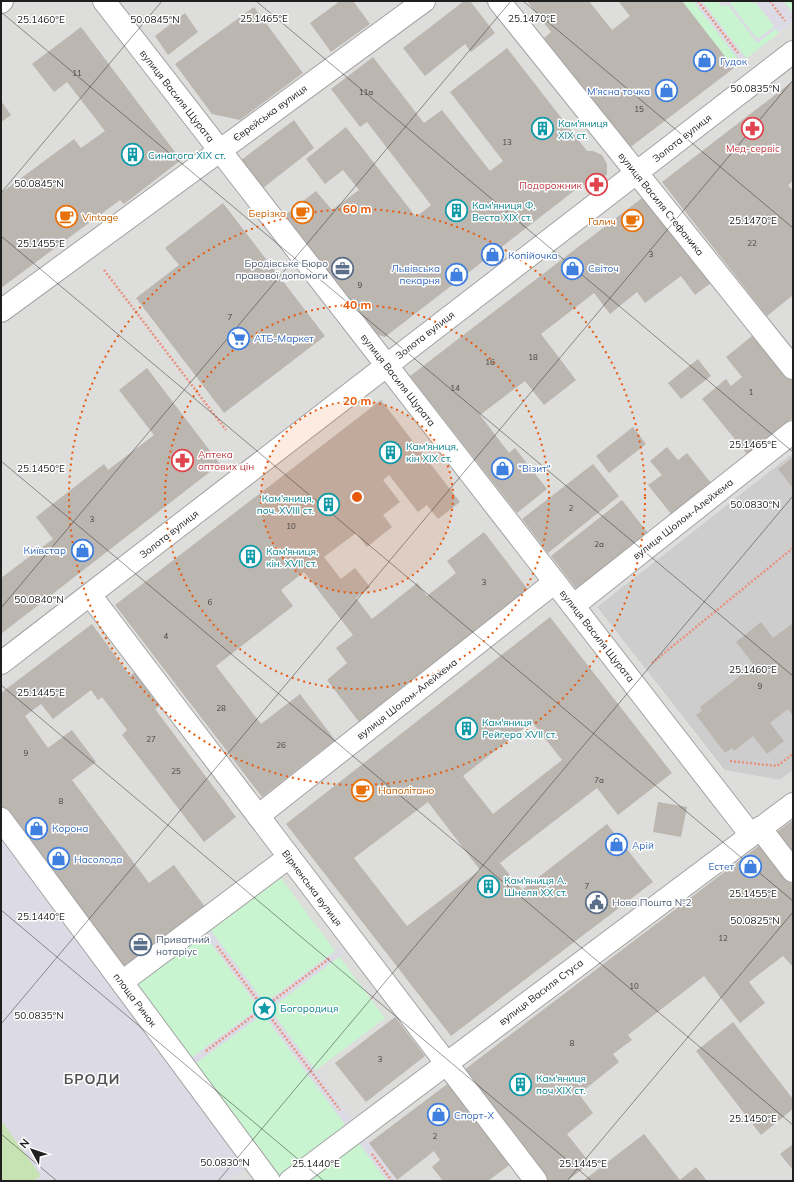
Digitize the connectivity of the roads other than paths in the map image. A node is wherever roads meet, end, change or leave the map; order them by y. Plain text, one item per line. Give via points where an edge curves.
1 (104, 1) edge
2 (424, 1) edge
3 (499, 1) edge
4 (793, 52) edge
5 (220, 150) junction
6 (636, 173) junction
7 (1, 311) edge
8 (387, 365) junction
9 (793, 368) edge
10 (793, 432) edge
11 (555, 582) junction
12 (90, 595) junction
13 (573, 606) junction
14 (1, 663) edge
15 (793, 804) edge
16 (258, 816) junction
17 (1, 819) edge
18 (756, 832) junction
19 (289, 857) junction
20 (793, 870) edge
21 (122, 982) junction
22 (445, 1063) junction
23 (269, 1181) edge
24 (290, 1181) edge
25 (536, 1181) edge

1 - 5 street, вулиця Василя Щурата
2 - 5 street, Єврейська вулиця
3 - 6 street, вулиця Василя Стефаника
4 - 6 street, Золота вулиця
5 - 7 street, Єврейська вулиця
5 - 8 street, вулиця Василя Щурата
6 - 8 street, Золота вулиця
6 - 9 street, вулиця Василя Стефаника
8 - 11 street, вулиця Василя Щурата
8 - 12 street, Золота вулиця
10 - 13 street, вулиця Шолом-Алейхема
11 - 13 street, вулиця Василя Щурата
11 - 16 street, вулиця Шолом-Алейхема
12 - 14 street, Золота вулиця
12 - 16 street, Вірменська вулиця
13 - 18 street, вулиця Василя Щурата
15 - 18 street, вулиця Василя Стуса
16 - 19 street, Вірменська вулиця
17 - 21 street, площа Ринок
18 - 20 street, вулиця Василя Щурата
18 - 22 street, вулиця Василя Стуса
19 - 21 street
19 - 22 street, Вірменська вулиця
21 - 23 street, площа Ринок
22 - 24 street, вулиця Василя Стуса
22 - 25 street, Вірменська вулиця

